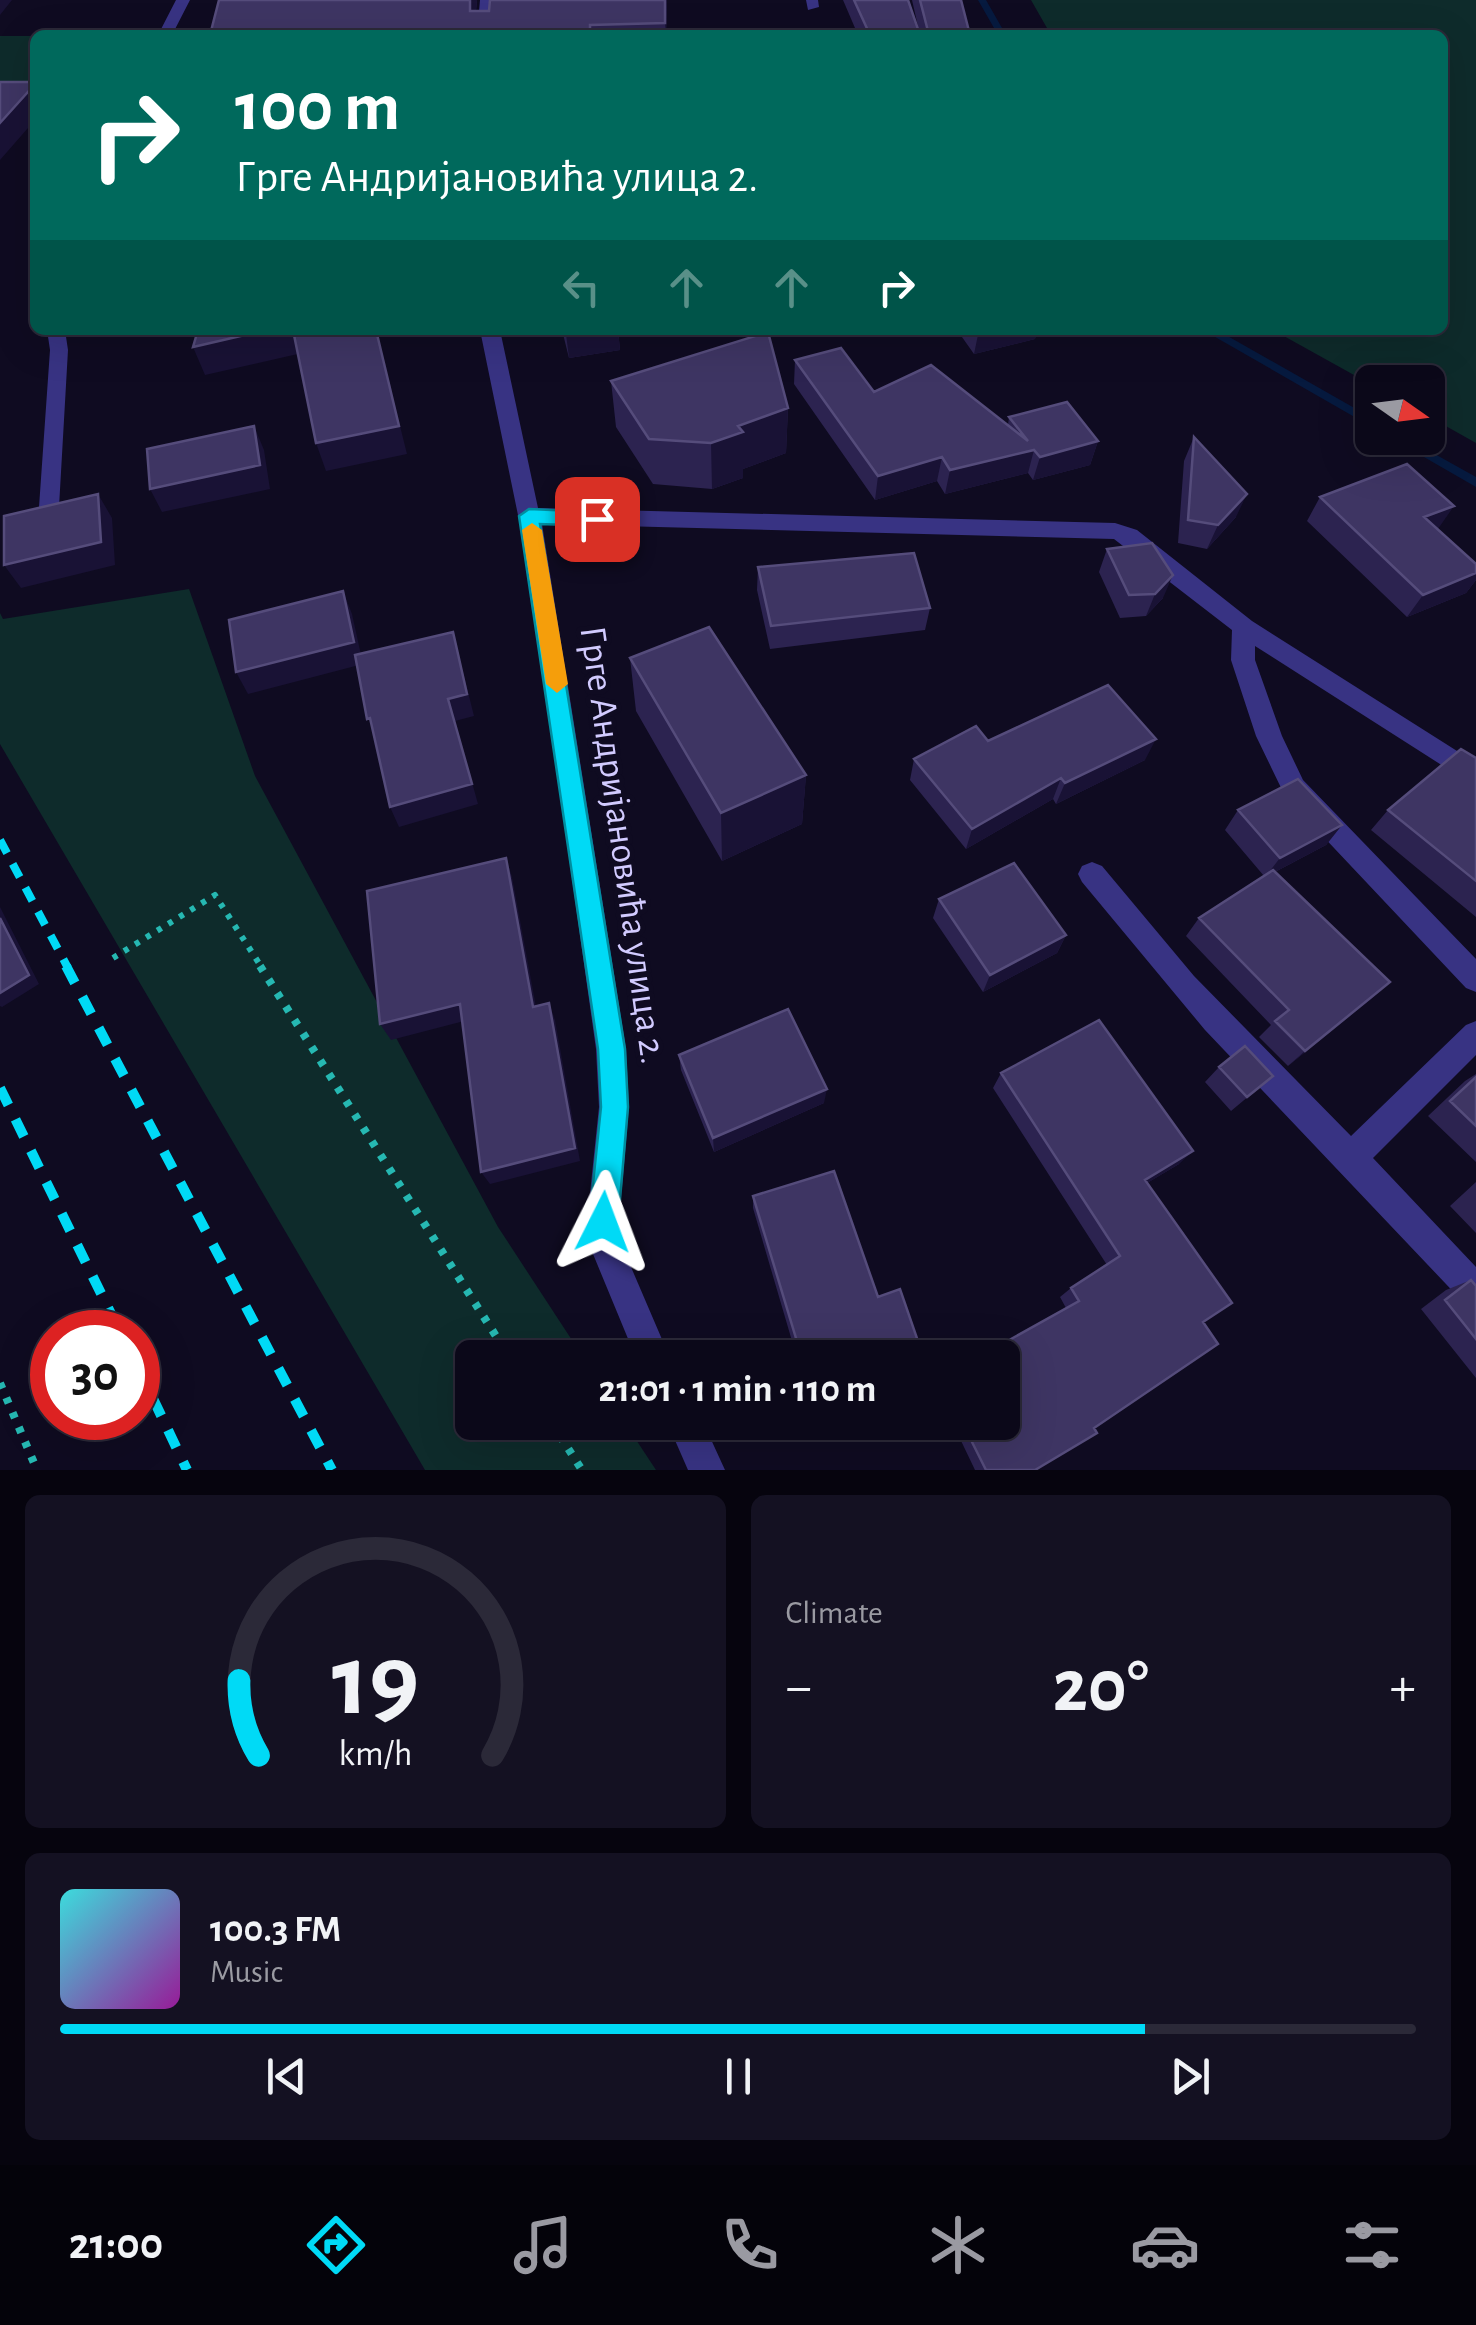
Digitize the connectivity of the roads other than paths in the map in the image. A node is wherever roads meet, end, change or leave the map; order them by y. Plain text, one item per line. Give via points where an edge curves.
1 (183, 0) edge
2 (487, 0) edge
3 (168, 30) edge
4 (484, 30) edge
5 (57, 335) edge
6 (491, 335) edge
7 (49, 507) edge
8 (529, 516) junction
9 (1244, 626) junction
10 (1476, 776) edge
11 (1092, 874) dead end
12 (1476, 980) edge
13 (1476, 1035) edge
14 (1350, 1158) junction
15 (1476, 1291) edge
16 (645, 1340) edge
17 (693, 1440) edge
18 (707, 1470) edge

1 - 3 street
2 - 4 street
5 - 7 lane
6 - 8 street, Грге Андријановића улица 2.
8 - 9 street via 1115,531
8 - 16 street, Грге Андријановића улица 2. via 611,1049 614,1107 603,1222 609,1254
9 - 10 street
9 - 12 street via 1243,660 1294,788
11 - 14 street via 1144,945
13 - 14 street
14 - 15 street
17 - 18 street

